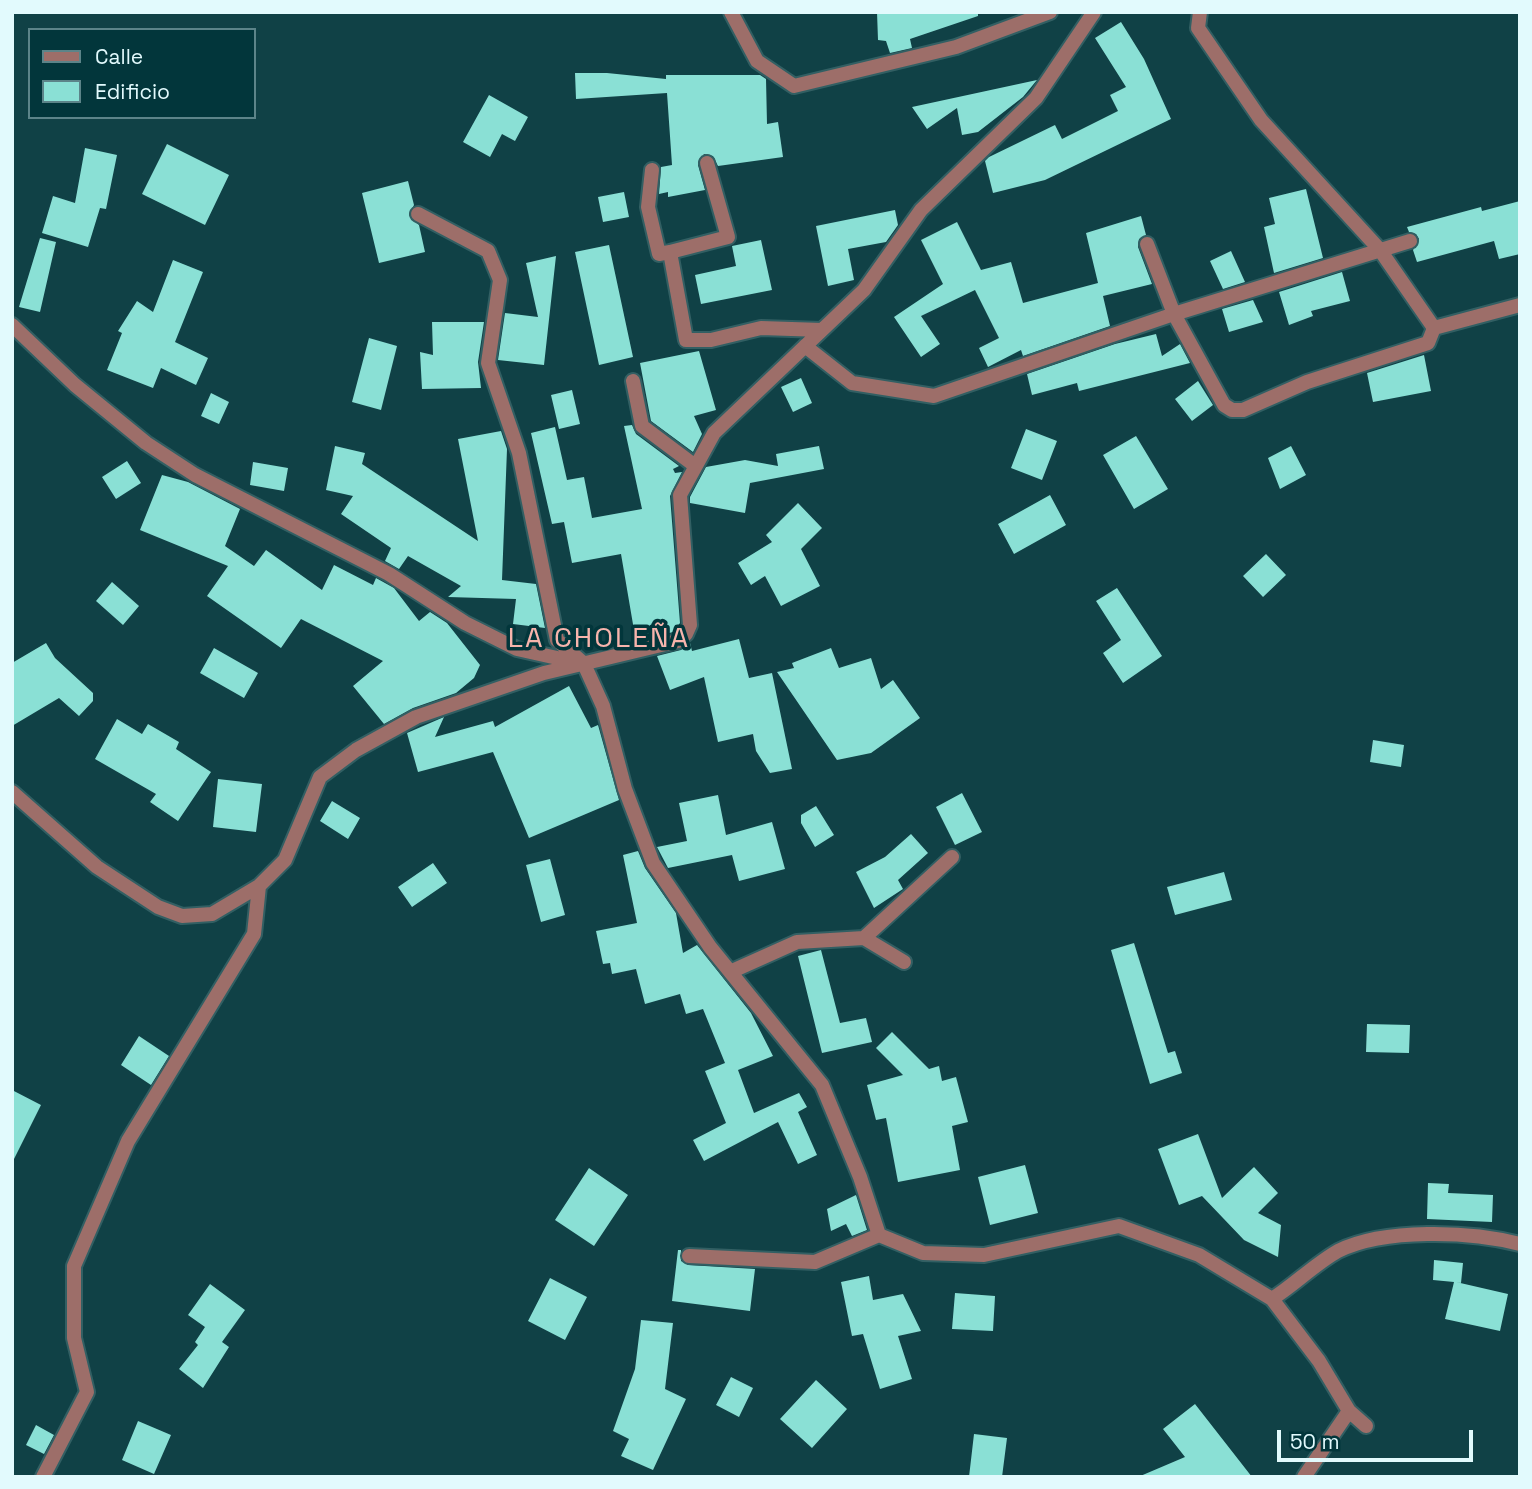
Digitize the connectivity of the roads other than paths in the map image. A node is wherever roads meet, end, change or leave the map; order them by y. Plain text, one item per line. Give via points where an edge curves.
1 (731, 12) edge
2 (1050, 12) edge
3 (1094, 12) edge
4 (1200, 12) edge
5 (1010, 19) edge
6 (707, 163) dead end
7 (652, 170) dead end
8 (418, 214) dead end
9 (1410, 241) dead end
10 (1147, 244) dead end
11 (1380, 250) junction
12 (670, 252) junction
13 (1520, 305) edge
14 (1174, 314) junction
15 (12, 326) edge
16 (1434, 328) junction
17 (822, 330) junction
18 (805, 346) junction
19 (633, 381) dead end
20 (694, 466) junction
21 (584, 664) junction
22 (12, 792) edge
23 (952, 857) dead end
24 (259, 886) junction
25 (864, 938) junction
26 (904, 962) dead end
27 (730, 972) junction
28 (879, 1235) junction
29 (1520, 1244) edge
30 (689, 1256) dead end
31 (1272, 1299) junction
32 (1349, 1411) junction
33 (1366, 1426) dead end
34 (43, 1477) edge
35 (1304, 1477) edge

1 - 5 street via 757,61 794,86 956,47
2 - 5 street
3 - 17 street via 1036,98 921,210 864,290
4 - 11 street via 1198,28 1261,120
6 - 12 street via 729,237
7 - 12 street via 648,207 659,254
8 - 21 street via 488,251 500,280 488,363 519,453 557,640
9 - 11 street
10 - 14 street
11 - 14 street
11 - 16 street
12 - 17 street via 686,340 710,340 761,328
13 - 16 street
14 - 16 street via 1224,405 1232,410 1243,410 1307,382 1428,343
14 - 18 street via 934,396 852,383
15 - 21 street via 146,443 195,475 389,573 465,623 517,649
17 - 18 street
18 - 20 street via 714,433
19 - 20 street via 642,426
20 - 21 street via 680,495 690,625 686,634
21 - 24 street via 416,717 356,750 320,777 285,860
21 - 27 street via 603,706 625,789 653,863
22 - 24 street via 97,867 158,907 182,916 212,914
23 - 25 street
24 - 34 street via 254,934 128,1141 74,1266 74,1338 87,1392
25 - 26 street
25 - 27 street via 797,942
27 - 28 street via 822,1085
28 - 30 street via 815,1262
28 - 31 street via 923,1253 984,1255 1119,1226 1199,1255
29 - 31 street via 1497,1238 1402,1233 1339,1251
31 - 32 street via 1320,1361
32 - 33 street
32 - 35 street

